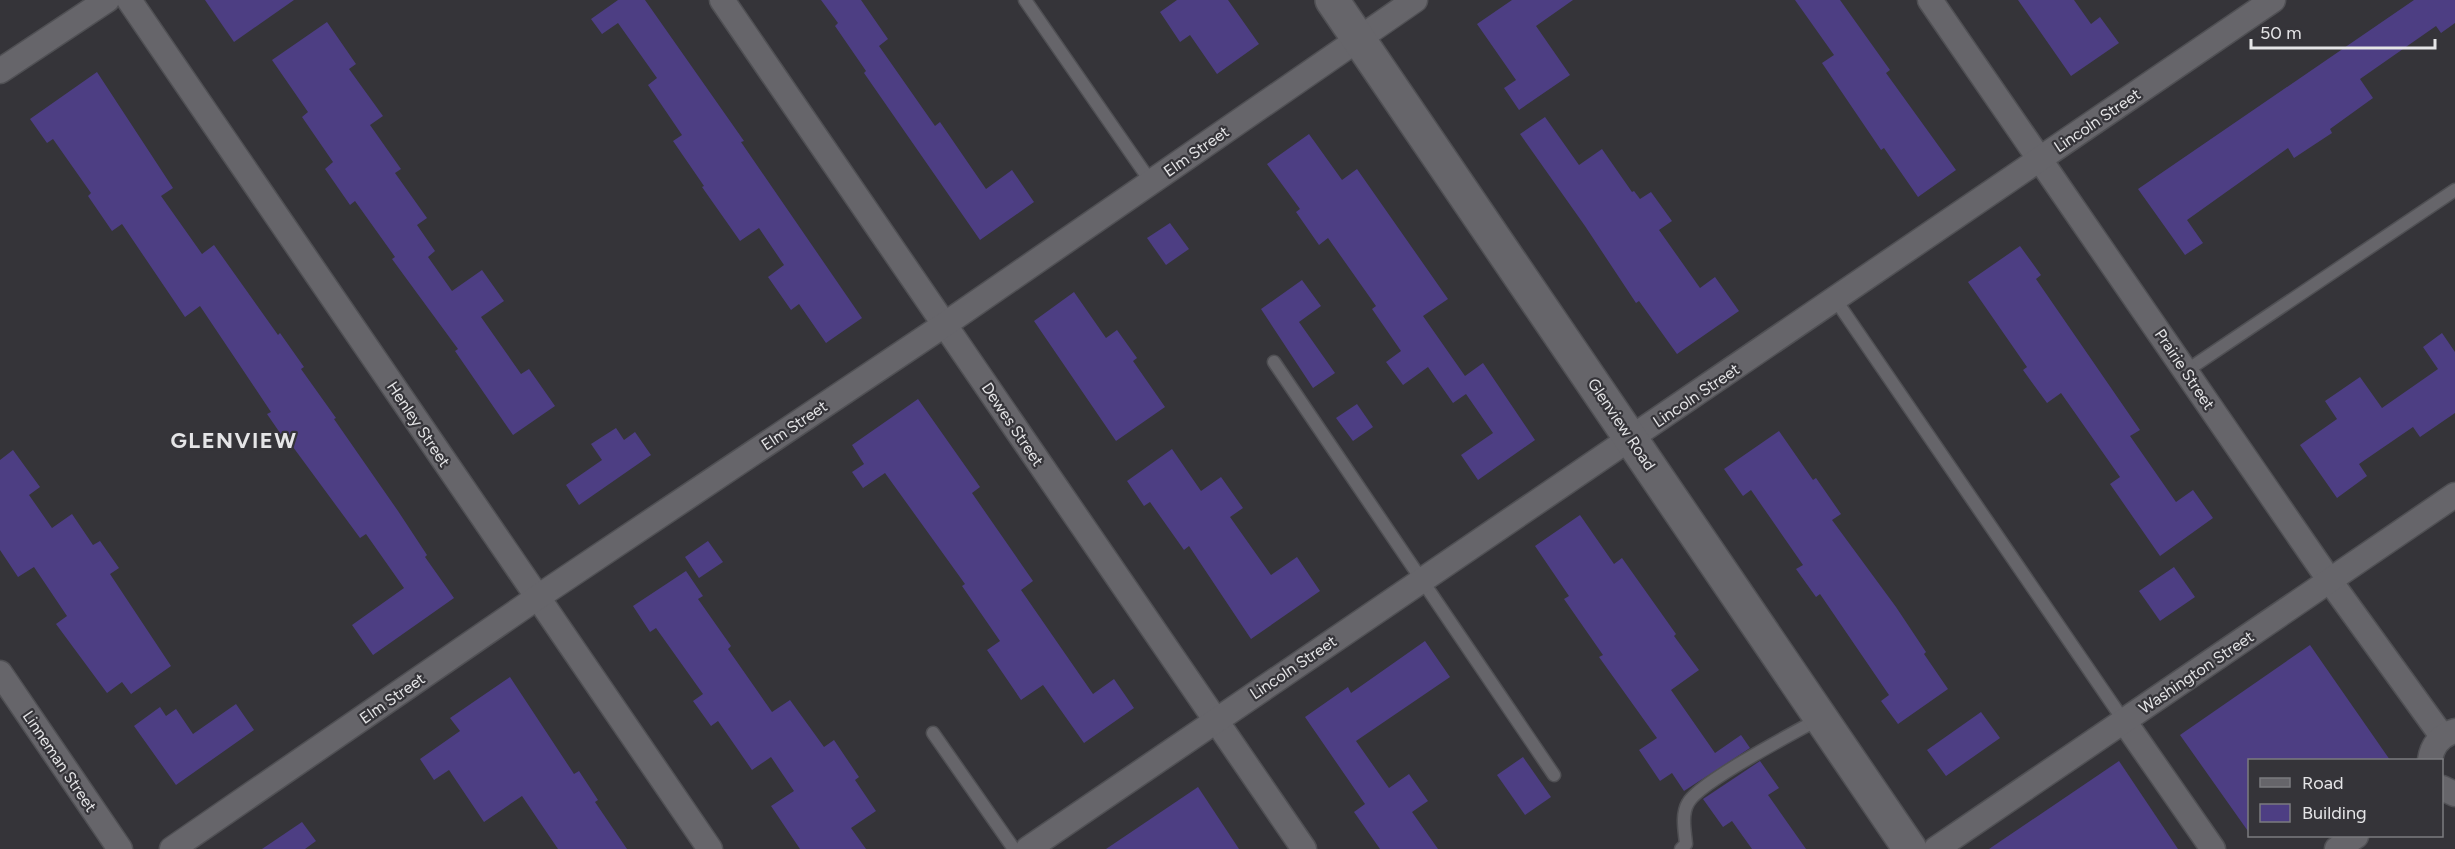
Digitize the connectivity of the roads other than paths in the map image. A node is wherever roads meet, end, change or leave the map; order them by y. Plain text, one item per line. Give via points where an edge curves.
1 (107, 0) edge
2 (129, 0) edge
3 (722, 0) edge
4 (1025, 0) edge
5 (1332, 0) edge
6 (1930, 0) edge
7 (2273, 0) edge
8 (1404, 4) edge
9 (1359, 39) junction
10 (0, 71) edge
11 (2040, 159) junction
12 (1151, 182) junction
13 (2455, 190) edge
14 (1835, 299) junction
15 (944, 325) junction
16 (1274, 362) dead end
17 (2186, 371) junction
18 (1632, 438) junction
19 (2455, 495) edge
20 (1423, 579) junction
21 (2330, 581) junction
22 (538, 597) junction
23 (0, 673) edge
24 (1821, 718) junction
25 (1215, 720) junction
26 (2124, 721) junction
27 (933, 734) dead end
28 (2449, 734) edge
29 (2430, 759) edge
30 (1554, 775) dead end
31 (2355, 837) edge
32 (120, 849) edge
33 (172, 849) edge
34 (710, 849) edge
35 (1014, 849) edge
36 (1028, 849) edge
37 (1304, 849) edge
38 (1681, 849) edge
39 (1910, 849) edge
40 (1936, 849) edge
41 (2213, 849) edge
42 (2337, 849) edge

1 - 10 street
2 - 22 street, Henley Street
3 - 15 street, Dewes Street
4 - 12 lane
5 - 9 main road, Glenview Road
6 - 11 street, Prairie Street
7 - 11 street, Lincoln Street
8 - 9 street, Elm Street
9 - 12 street, Elm Street
9 - 18 main road, Glenview Road
11 - 14 street, Lincoln Street
11 - 17 street, Prairie Street
12 - 15 street, Elm Street
13 - 17 lane
14 - 18 street, Lincoln Street
14 - 26 lane
15 - 22 street, Elm Street
15 - 25 street, Dewes Street
16 - 20 lane
17 - 21 street, Prairie Street
18 - 20 street, Lincoln Street
18 - 24 main road, Glenview Road
19 - 21 street, Washington Street
20 - 25 street, Lincoln Street
20 - 30 lane
21 - 26 street, Washington Street
21 - 28 street, Prairie Street
22 - 33 street, Elm Street
22 - 34 street, Henley Street
23 - 32 street, Linneman Street
24 - 38 lane via 1695,794 1687,804 1686,844
24 - 39 main road, Glenview Road
25 - 36 street, Lincoln Street
25 - 37 street, Dewes Street
26 - 40 street, Washington Street
26 - 41 street
27 - 35 lane
28 - 29 street via 2431,752
31 - 42 street

